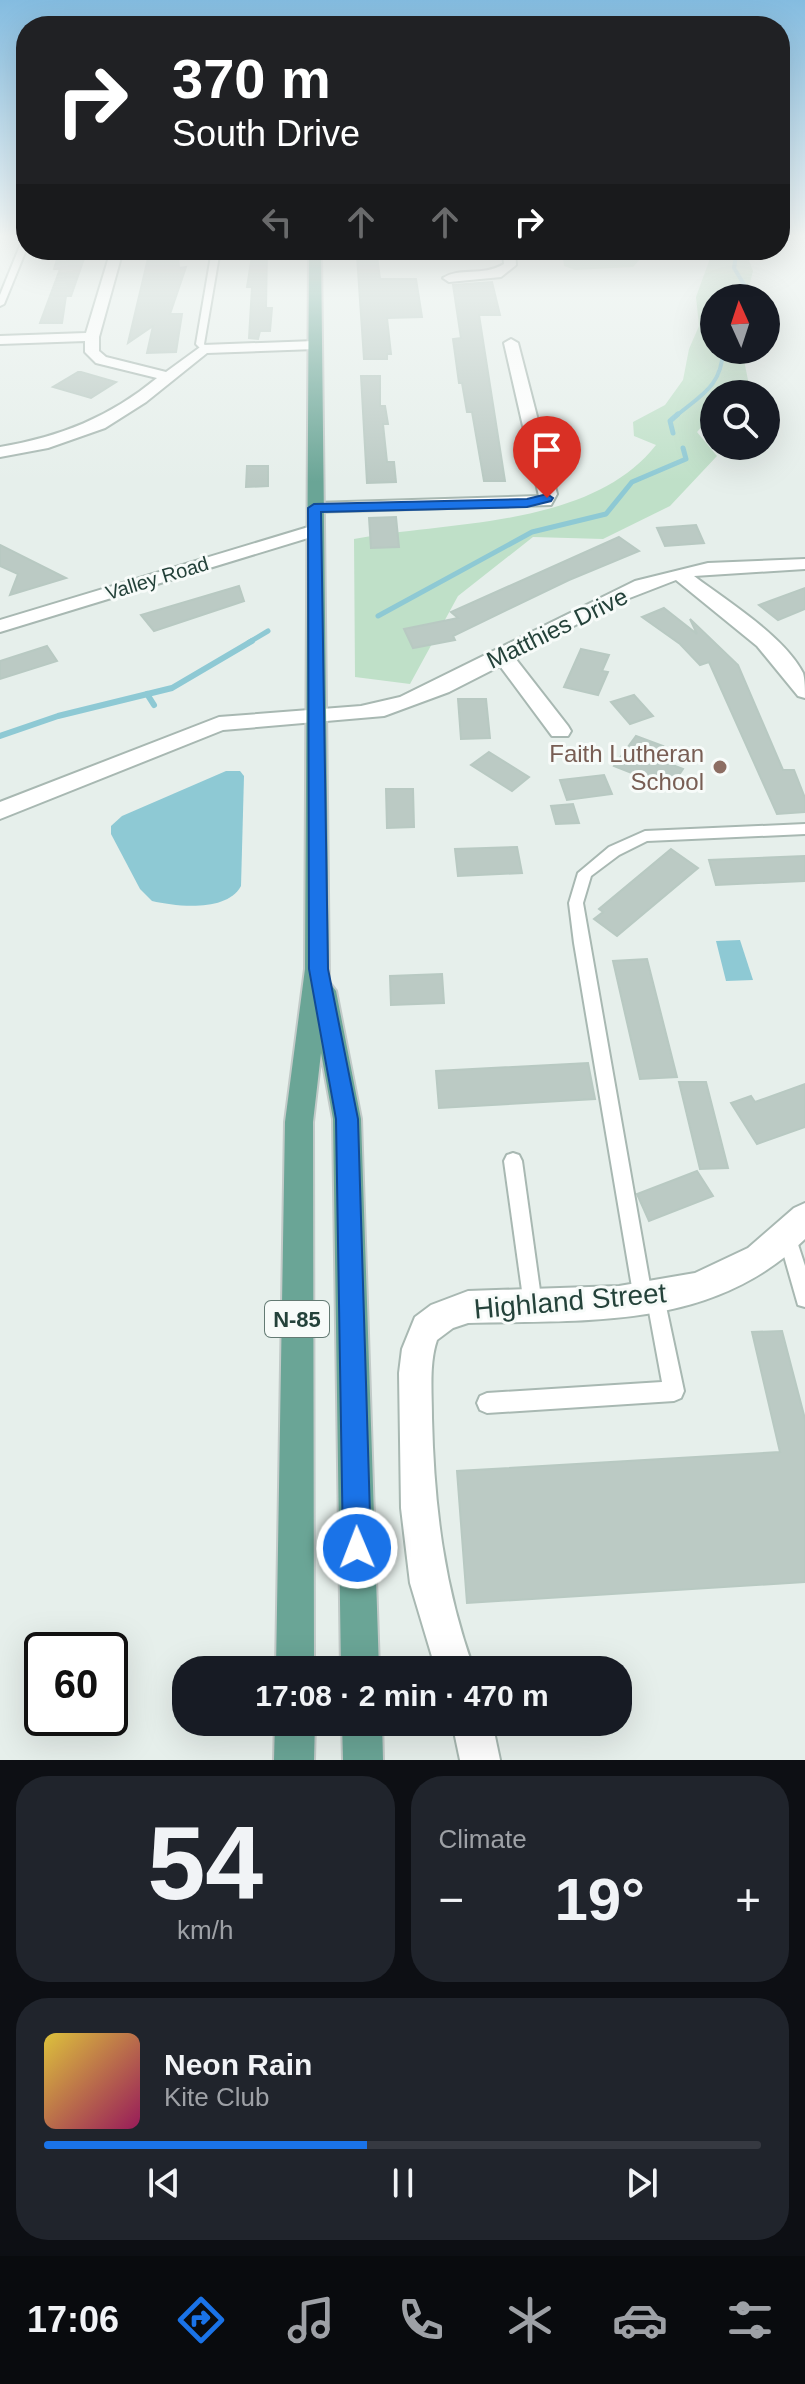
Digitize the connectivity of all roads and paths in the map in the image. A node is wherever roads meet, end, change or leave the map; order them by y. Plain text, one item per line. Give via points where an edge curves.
1 (97, 318) edge
2 (204, 318) edge
3 (315, 318) edge
4 (92, 337) junction
5 (0, 340) edge
6 (511, 343) dead end
7 (315, 345) junction
8 (203, 349) junction
9 (166, 376) junction
10 (0, 452) edge
11 (314, 508) junction
12 (315, 530) junction
13 (805, 564) edge
14 (679, 574) junction
15 (0, 626) edge
16 (502, 655) junction
17 (805, 691) edge
18 (316, 715) junction
19 (560, 731) dead end
20 (0, 811) edge
21 (805, 829) edge
22 (318, 969) junction
23 (513, 1161) dead end
24 (796, 1227) edge
25 (649, 1298) junction
26 (805, 1298) edge
27 (533, 1305) junction
28 (487, 1403) dead end
29 (295, 1656) edge
30 (360, 1656) edge
31 (450, 1656) edge
32 (295, 1736) edge
33 (362, 1736) edge
34 (475, 1736) edge
35 (294, 1760) edge
36 (363, 1760) edge
37 (480, 1760) edge

1 - 4 street
2 - 8 lane
3 - 7 main road, N-85
4 - 5 street
4 - 9 street via 92,352 101,360
6 - 11 street via 547,498 527,503
7 - 8 street
7 - 11 main road, N-85
8 - 9 street
9 - 10 street via 99,425 42,445
11 - 12 main road, N-85
12 - 15 street, Valley Road
12 - 18 main road, N-85
13 - 14 street, Matthies Drive
14 - 16 street, Matthies Drive via 617,596
14 - 17 street via 753,630 790,666
16 - 18 street, Matthies Drive via 407,702 368,712
16 - 19 street
18 - 20 street, Matthies Drive via 248,717 189,733
18 - 22 main road, N-85
21 - 25 lane via 645,836 585,873 576,903 581,943
22 - 29 main road, N-85 via 299,1122
22 - 30 main road, N-85 via 347,1119
23 - 27 lane
24 - 25 street, Highland Street via 758,1261 715,1281
24 - 26 lane
25 - 27 street, Highland Street
25 - 28 lane via 674,1391
27 - 31 street, Highland Street via 468,1307 443,1314 422,1334 416,1368 422,1550
32 - 35 main road
33 - 36 main road
34 - 37 street

